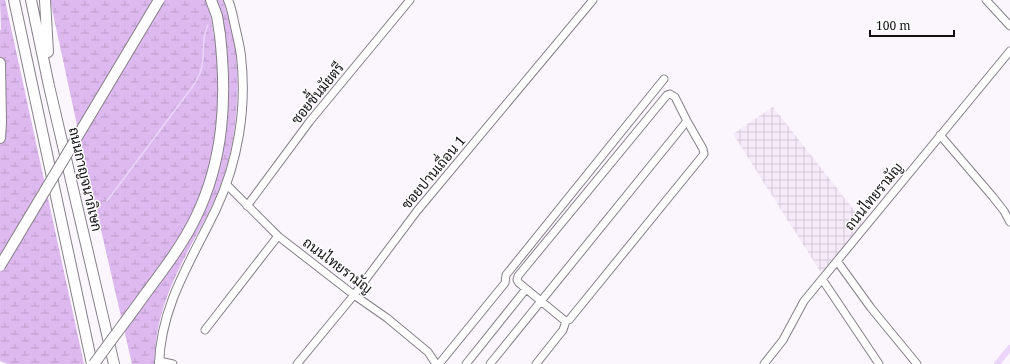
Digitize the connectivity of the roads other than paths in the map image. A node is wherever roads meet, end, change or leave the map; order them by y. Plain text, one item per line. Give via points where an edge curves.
1 (14, 0) edge
2 (31, 0) edge
3 (45, 0) edge
4 (159, 0) edge
5 (211, 0) edge
6 (228, 0) edge
7 (410, 0) edge
8 (593, 0) edge
9 (986, 0) edge
10 (1010, 26) edge
11 (1010, 51) edge
12 (0, 63) edge
13 (664, 79) dead end
14 (50, 86) junction
15 (687, 121) junction
16 (940, 135) junction
17 (0, 138) edge
18 (226, 184) junction
19 (247, 206) junction
20 (1010, 222) edge
21 (278, 236) junction
22 (837, 261) junction
23 (0, 266) edge
24 (822, 279) junction
25 (526, 289) junction
26 (354, 295) junction
27 (541, 301) junction
28 (566, 321) junction
29 (205, 330) dead end
30 (159, 363) edge
31 (93, 364) edge
32 (114, 364) edge
33 (173, 364) edge
34 (297, 364) edge
35 (438, 364) edge
36 (466, 364) edge
37 (490, 364) edge
38 (536, 364) edge
39 (764, 364) edge
40 (879, 364) edge
41 (917, 364) edge

1 - 31 highway
2 - 14 highway, ถนนกาญจนาภิเษก
3 - 14 highway
4 - 23 highway, bridge
5 - 31 highway, bridge via 217,16 223,71 223,120 216,159 197,216 186,237
6 - 18 main road via 241,55 243,100 240,134
7 - 19 street, ซอยชื้นมัยตรี via 310,121
8 - 26 street, ซอยปานเถื่อน 1 via 417,211
9 - 10 street
11 - 16 street, ถนนไทยรามัญ
12 - 17 highway
13 - 35 street via 538,233 506,275 505,283
14 - 32 highway, ถนนกาญจนาภิเษก
15 - 25 street via 673,94 666,95 518,276 517,280
15 - 27 street
15 - 28 street via 704,154
16 - 20 street via 993,197
16 - 22 street, ถนนไทยรามัญ
18 - 19 street, ถนนไทยรามัญ
18 - 30 main road via 178,283 162,336
19 - 21 street, ถนนไทยรามัญ
21 - 26 street, ถนนไทยรามัญ
21 - 29 street
22 - 24 street, ถนนไทยรามัญ
22 - 41 street
24 - 39 street, ถนนไทยรามัญ via 800,307 783,340
24 - 40 street
25 - 27 street
25 - 36 street
26 - 34 street, ซอยปานเถื่อน 1
26 - 35 street, ถนนไทยรามัญ via 387,318 428,352
27 - 28 street
27 - 37 street
28 - 38 street via 563,330
30 - 33 street

